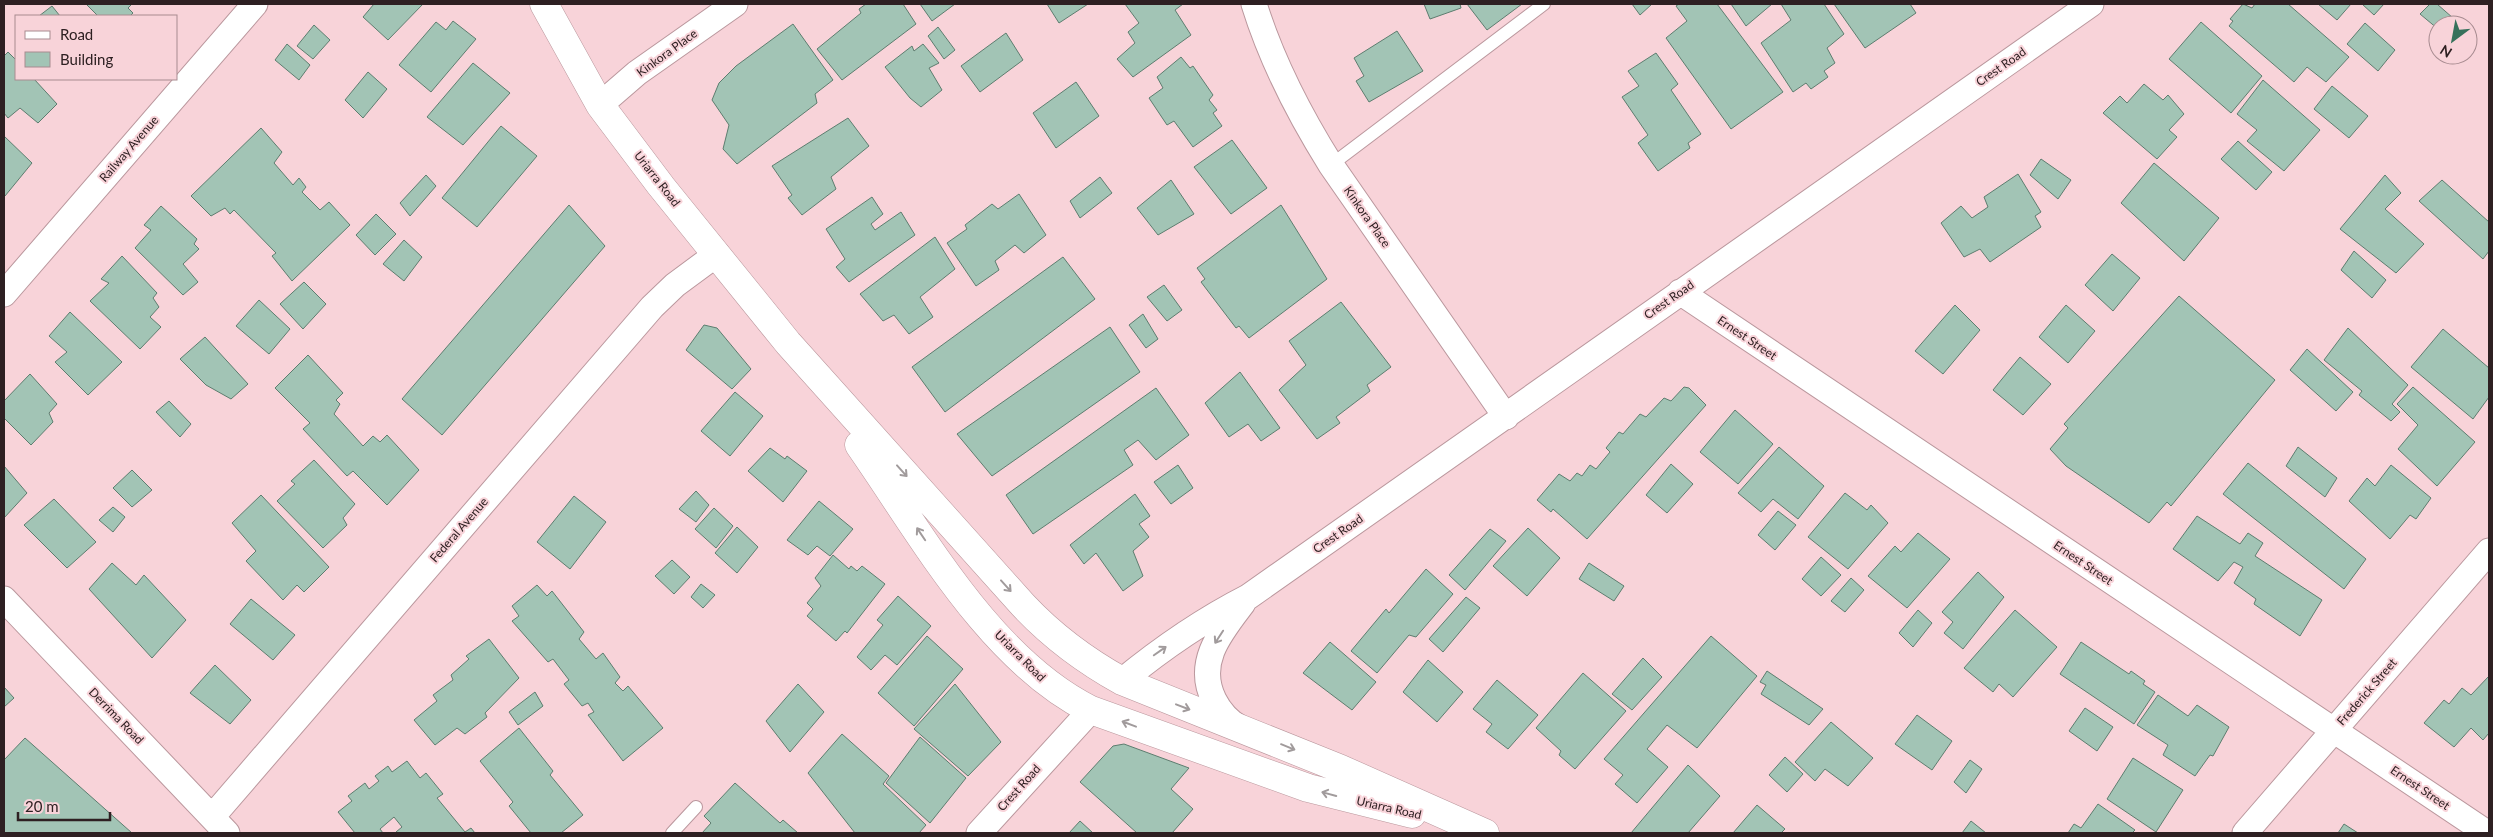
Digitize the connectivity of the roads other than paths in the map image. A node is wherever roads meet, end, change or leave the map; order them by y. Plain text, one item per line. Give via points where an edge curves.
1 (255, 4) edge
2 (544, 4) edge
3 (735, 4) edge
4 (1254, 4) edge
5 (1544, 4) edge
6 (2091, 4) edge
7 (600, 105) junction
8 (1331, 165) junction
9 (717, 254) junction
10 (1680, 292) junction
11 (4, 294) edge
12 (788, 343) junction
13 (1506, 417) junction
14 (2489, 551) edge
15 (1248, 597) junction
16 (4, 599) edge
17 (1122, 681) junction
18 (1091, 710) junction
19 (1242, 729) junction
20 (2334, 731) junction
21 (696, 807) dead end
22 (220, 825) edge
23 (1473, 829) edge
24 (672, 833) edge
25 (979, 833) edge
26 (2245, 833) edge
27 (2487, 833) edge

1 - 11 street, Railway Avenue
2 - 7 main road, Uriarra Road
3 - 7 street, Kinkora Place via 637,73
4 - 8 street, Kinkora Place via 1282,78
5 - 8 lane
6 - 10 street, Crest Road
7 - 9 main road, Uriarra Road
8 - 13 street, Kinkora Place
9 - 12 main road, Uriarra Road
9 - 22 street, Federal Avenue via 675,285 652,307
10 - 13 street, Crest Road
10 - 20 street, Ernest Street
12 -> 17 main road, Uriarra Road via 1041,624 1076,654
18 -> 12 main road, Uriarra Road via 1039,677 984,619 949,575
13 - 15 street, Crest Road
14 - 20 street, Frederick Street
17 -> 15 street, Crest Road via 1171,643
15 -> 19 street, Crest Road via 1213,646 1206,672 1211,695 1220,711
16 - 22 street, Derrima Road
17 - 18 main road, Crest Road
17 -> 19 main road, Uriarra Road
23 -> 18 main road, Uriarra Road via 1308,788
18 - 25 street, Crest Road
19 -> 23 main road, Uriarra Road via 1362,778
20 - 26 street, Frederick Street
20 - 27 street, Ernest Street
21 - 24 lane

